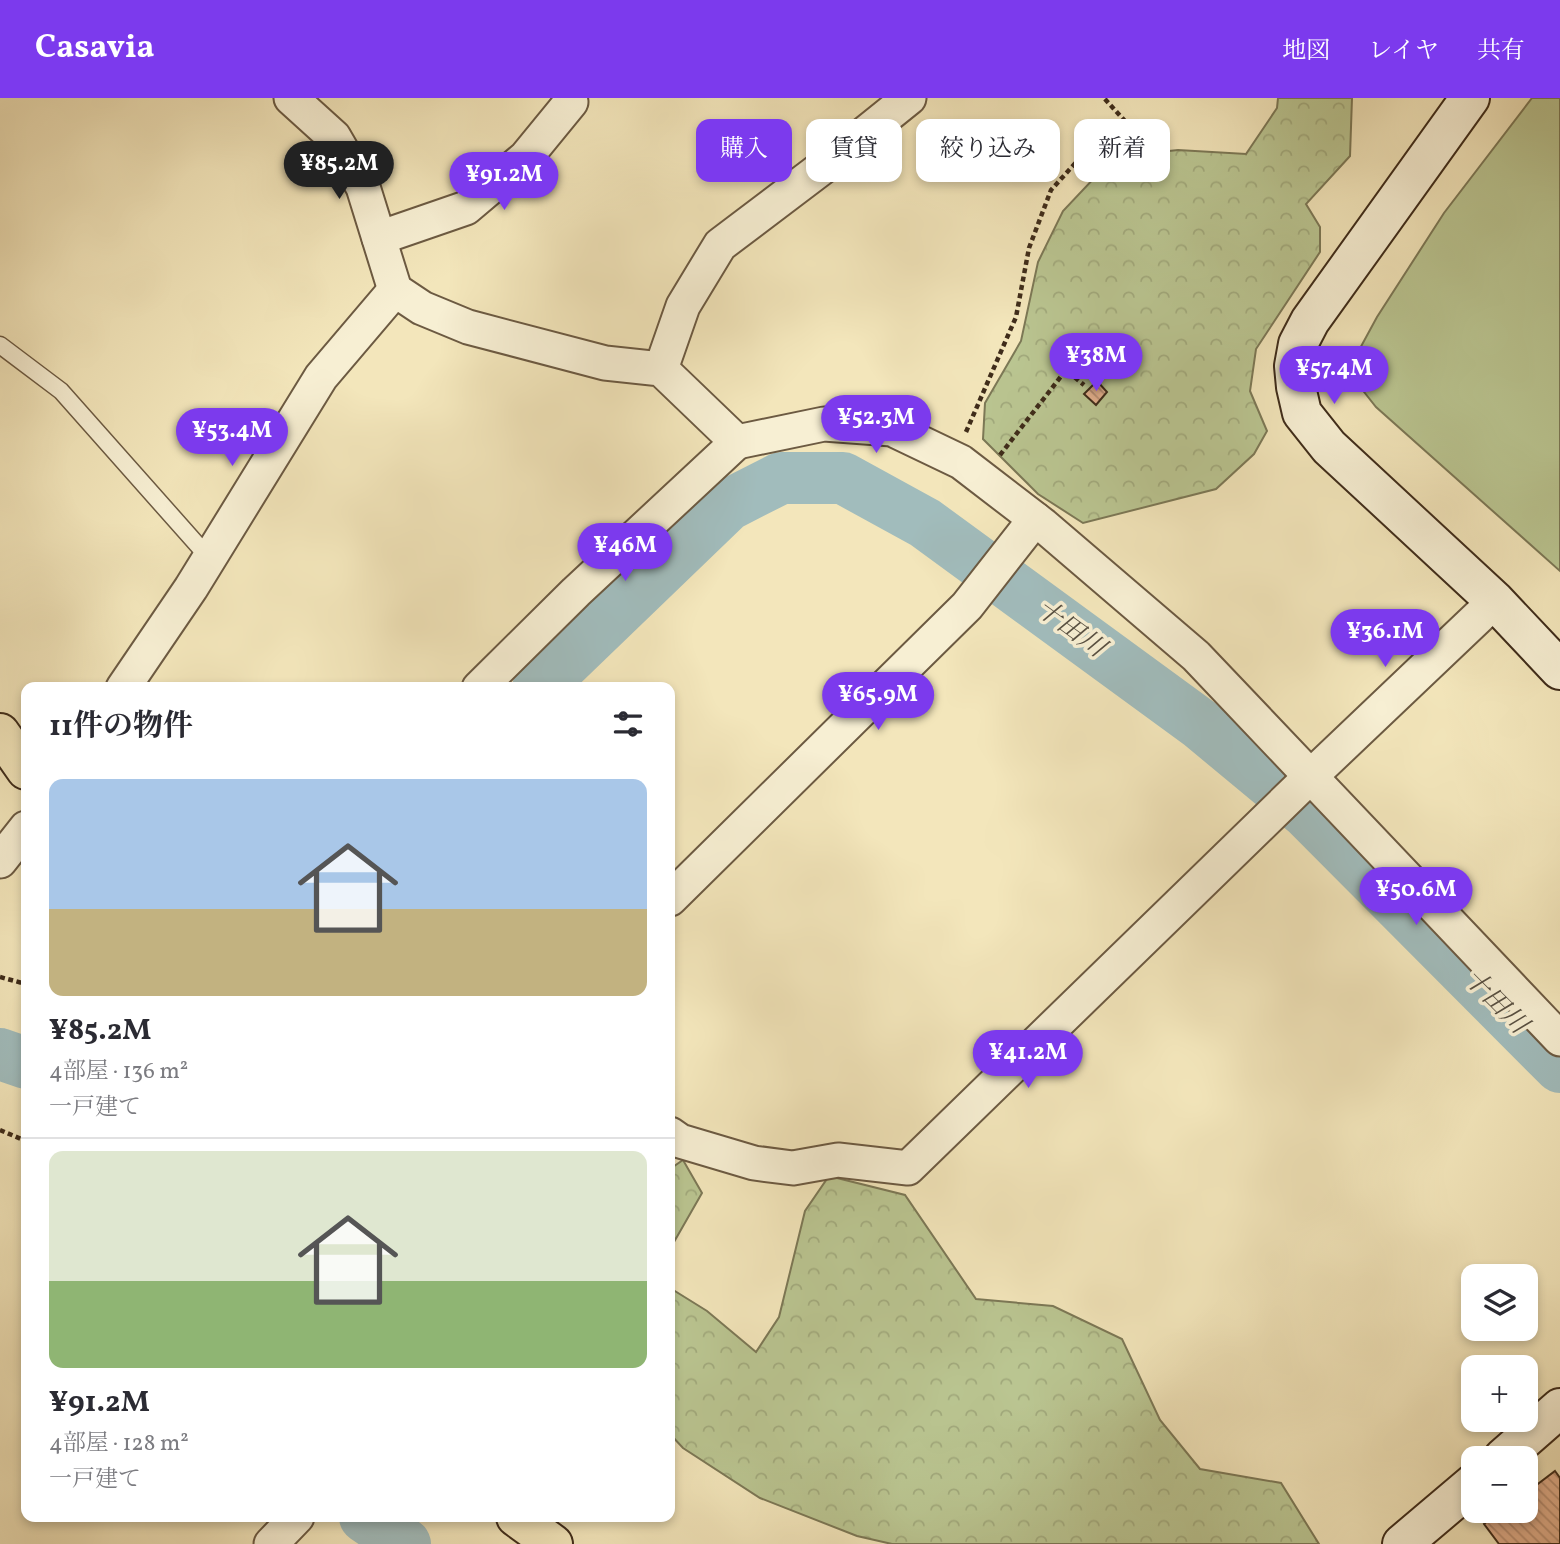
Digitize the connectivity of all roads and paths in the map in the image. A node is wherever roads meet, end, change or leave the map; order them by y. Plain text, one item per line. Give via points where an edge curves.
1 (291, 98) edge
2 (909, 98) edge
3 (1104, 98) edge
4 (1470, 98) edge
5 (571, 102) dead end
6 (379, 238) junction
7 (395, 290) junction
8 (0, 345) edge
9 (661, 369) junction
10 (1084, 385) dead end
11 (737, 442) junction
12 (955, 459) junction
13 (982, 478) junction
14 (1035, 519) junction
15 (211, 553) junction
16 (1495, 601) junction
17 (1560, 670) edge
18 (127, 682) edge
19 (485, 682) edge
20 (0, 733) edge
21 (21, 763) edge
22 (1311, 776) junction
23 (21, 834) edge
24 (0, 861) edge
25 (675, 894) edge
26 (0, 977) edge
27 (21, 983) edge
28 (1560, 1039) edge
29 (0, 1130) edge
30 (675, 1138) edge
31 (21, 1139) edge
32 (1560, 1408) edge
33 (1517, 1446) edge
34 (1461, 1494) edge
35 (523, 1522) edge
36 (553, 1544) edge
37 (1402, 1544) edge

1 - 6 street via 334,136 363,187
2 - 9 street via 720,245 683,306
3 - 12 path via 1134,131 1080,158 1051,190 1029,248 1016,317
4 - 16 street via 1310,321 1298,344 1294,366 1302,413 1329,447
5 - 6 street via 526,158 466,208
6 - 7 street
7 - 9 street via 422,308 468,327 605,363
7 - 15 street via 321,377
8 - 15 lane via 61,391 202,550
9 - 11 street
10 - 13 path via 1066,370
11 - 12 street via 824,424 891,429
11 - 19 street
12 - 13 street
13 - 14 street
14 - 22 street via 1196,656
14 - 25 street via 967,606
15 - 18 street
16 - 17 street
16 - 22 street
20 - 21 main road
22 - 28 street
22 - 30 street via 908,1168 838,1160 793,1168 754,1163
23 - 24 street
26 - 27 path
29 - 31 path
32 - 33 street
34 - 37 street
35 - 36 main road

